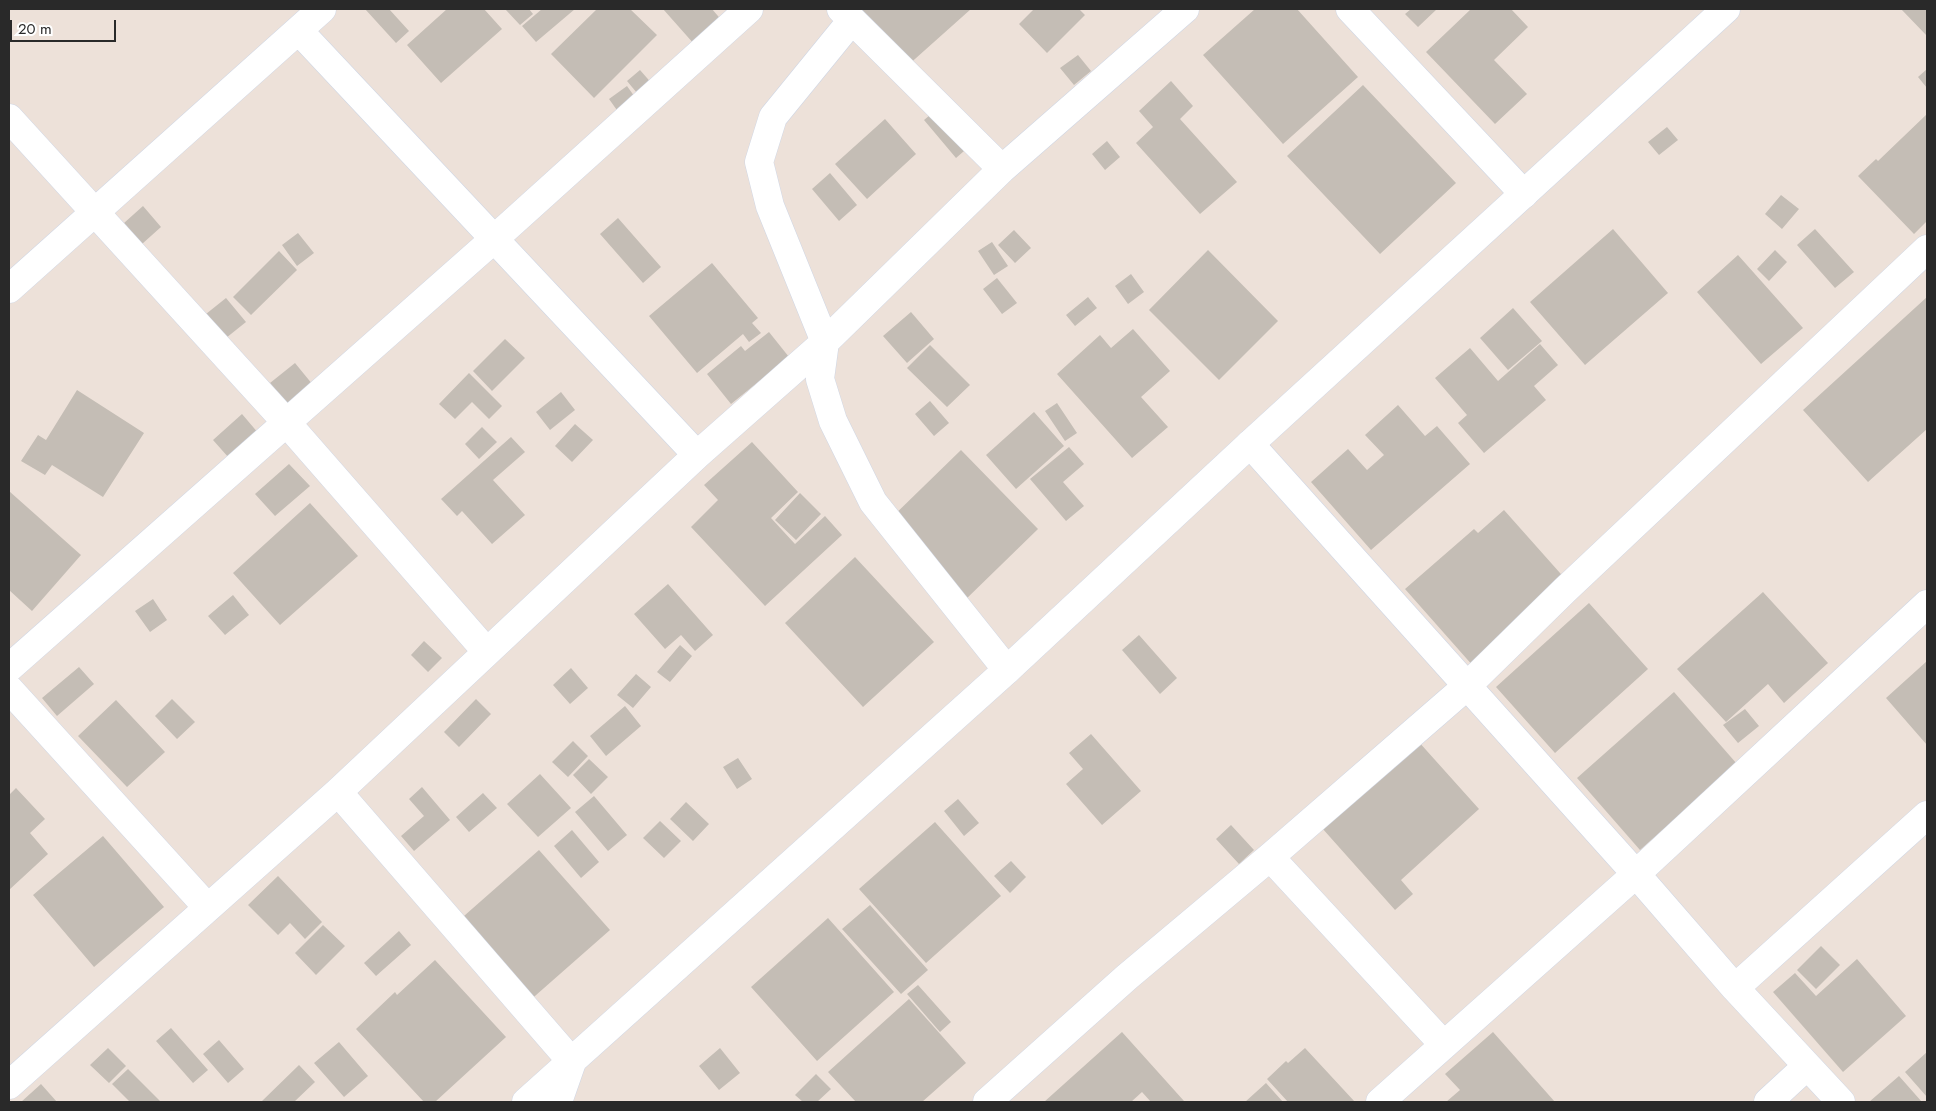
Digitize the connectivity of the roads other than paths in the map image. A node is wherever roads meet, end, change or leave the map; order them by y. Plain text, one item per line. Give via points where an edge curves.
1 (322, 9) edge
2 (749, 9) edge
3 (1185, 9) edge
4 (1350, 9) edge
5 (1726, 9) edge
6 (847, 14) edge
7 (299, 31) junction
8 (9, 118) edge
9 (1002, 170) junction
10 (1524, 194) junction
11 (92, 212) junction
12 (493, 240) junction
13 (1927, 249) edge
14 (9, 289) edge
15 (826, 342) junction
16 (286, 422) junction
17 (1250, 444) junction
18 (697, 455) junction
19 (1927, 604) edge
20 (487, 652) junction
21 (9, 668) edge
22 (1008, 670) junction
23 (1467, 686) junction
24 (9, 690) edge
25 (338, 792) junction
26 (1927, 815) edge
27 (1270, 857) junction
28 (1636, 874) junction
29 (208, 908) junction
30 (1735, 988) junction
31 (1444, 1045) junction
32 (572, 1062) junction
33 (1807, 1066) junction
34 (9, 1085) edge
35 (526, 1102) edge
36 (558, 1102) edge
37 (987, 1102) edge
38 (1380, 1102) edge
39 (1768, 1102) edge
40 (1841, 1102) edge

1 - 7 street
2 - 12 street
3 - 9 street
4 - 10 street
5 - 10 street
6 - 9 street
6 - 15 street via 773,117 759,162 770,206
7 - 11 street
7 - 12 street
8 - 11 street
9 - 15 street
10 - 17 street
11 - 14 street
11 - 16 street
12 - 16 street
12 - 18 street
13 - 23 street
15 - 18 street
15 - 22 street via 820,379 833,422 873,502
16 - 20 street
16 - 21 street
17 - 22 street
17 - 23 street
18 - 20 street
19 - 28 street
20 - 25 street
22 - 32 street
23 - 27 street
23 - 28 street
24 - 29 street
25 - 29 street
25 - 32 street
26 - 30 street
27 - 31 street
27 - 37 street via 1127,977
28 - 30 street
28 - 31 street
29 - 34 street
30 - 33 street
31 - 38 street
32 - 35 street
32 - 36 street
33 - 39 street
33 - 40 street

